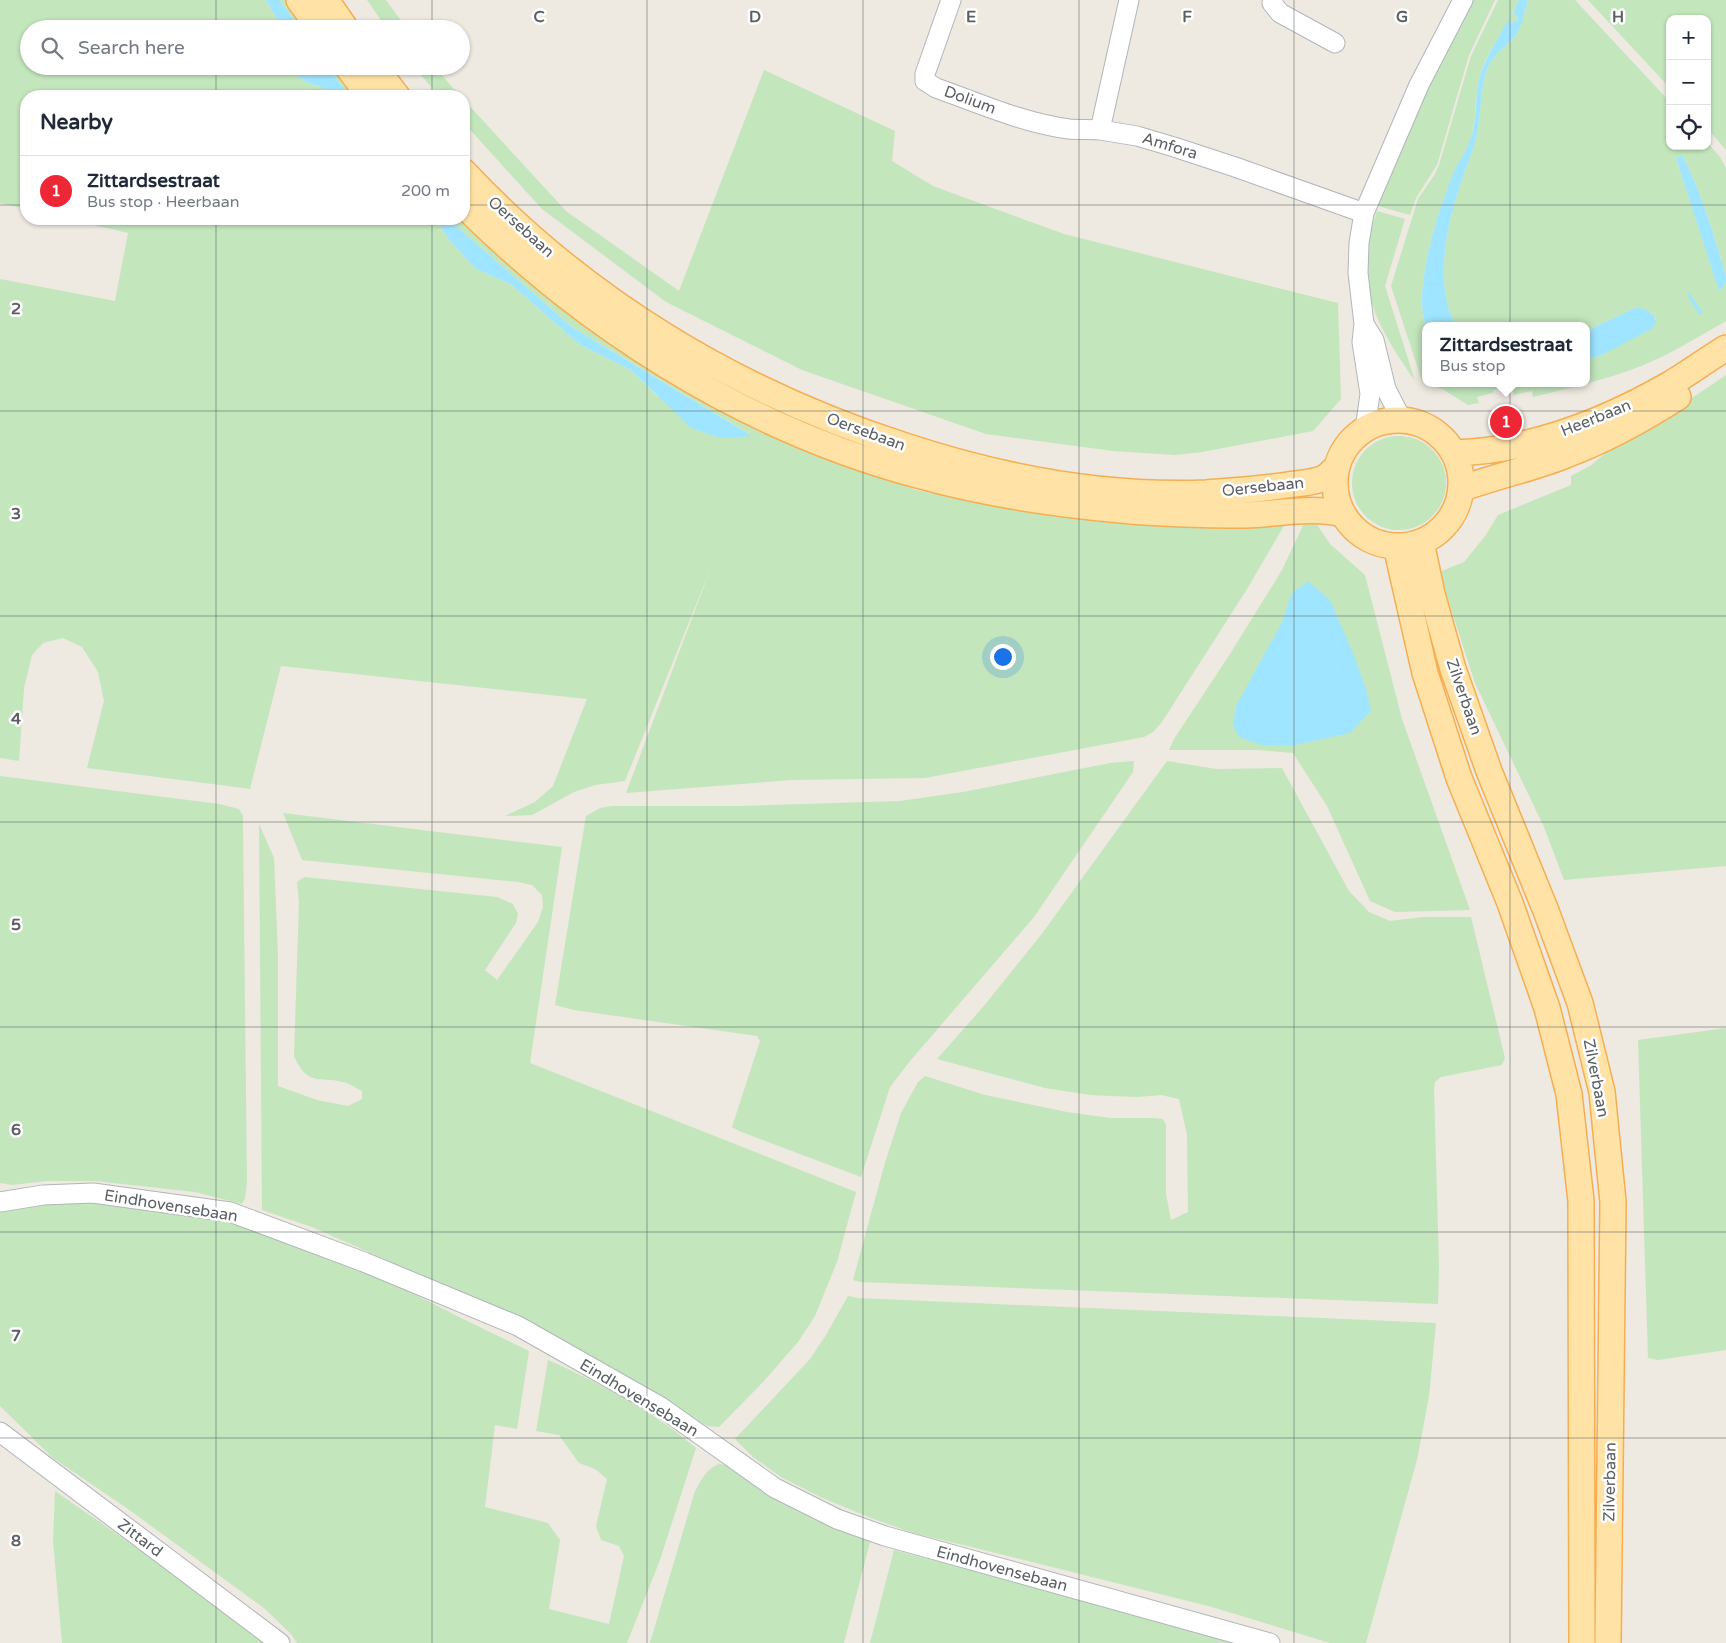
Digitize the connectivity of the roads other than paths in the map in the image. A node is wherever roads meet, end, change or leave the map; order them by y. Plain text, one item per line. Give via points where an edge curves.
1 (299, 0) edge
2 (326, 0) edge
3 (951, 0) edge
4 (1129, 0) edge
5 (1272, 0) edge
6 (1463, 0) edge
7 (313, 20) edge
8 (340, 20) edge
9 (1335, 43) dead end
10 (354, 75) edge
11 (381, 75) edge
12 (365, 90) edge
13 (392, 90) edge
14 (1100, 130) junction
15 (470, 179) edge
16 (470, 210) edge
17 (1364, 213) junction
18 (1364, 324) junction
19 (1726, 348) edge
20 (1726, 366) edge
21 (1402, 420) junction
22 (1365, 429) junction
23 (1454, 453) junction
24 (1337, 467) junction
25 (1461, 489) junction
26 (1343, 514) junction
27 (1421, 542) junction
28 (1396, 546) junction
29 (0, 1202) edge
30 (0, 1432) edge
31 (280, 1643) edge
32 (1270, 1643) edge
33 (1582, 1643) edge
34 (1608, 1643) edge

1 - 7 main road
2 - 8 main road
3 - 14 street, Dolium via 925,74 926,81 936,88 1038,123
4 - 14 street
5 - 9 street via 1280,13
6 - 17 street via 1420,85
10 - 12 main road
11 - 13 main road
14 - 17 street, Amfora via 1137,136
15 - 24 main road, Oersebaan via 557,259 643,323 704,361 768,393 890,442 1000,473 1046,482 1128,491 1194,493 1308,483 1325,477
16 - 26 main road, Oersebaan via 545,279 668,368 776,424 863,458 947,482 1075,506 1173,513 1248,514 1315,510
17 - 18 street via 1358,273
18 - 21 street via 1374,340 1386,389
18 - 22 street via 1362,342 1370,394
19 - 23 main road, Heerbaan via 1673,382 1608,416 1520,445
20 - 25 main road, Heerbaan via 1649,416 1595,444
21 - 22 main road via 1385,421
21 - 23 main road via 1433,430
22 - 24 main road via 1345,448
23 - 25 main road via 1460,469
24 - 26 main road via 1336,493
25 - 27 main road via 1449,520
26 - 28 main road via 1364,536
27 - 28 main road
27 - 34 main road, Zilverbaan via 1453,669 1580,1003 1602,1092 1613,1202
28 - 33 main road, Zilverbaan via 1425,673 1459,778 1510,904 1547,1008 1569,1094 1581,1201
29 - 32 street, Eindhovensebaan via 43,1194 93,1193 230,1212 364,1262 518,1326 661,1407 775,1488 837,1519 885,1536
30 - 31 street, Zittard

